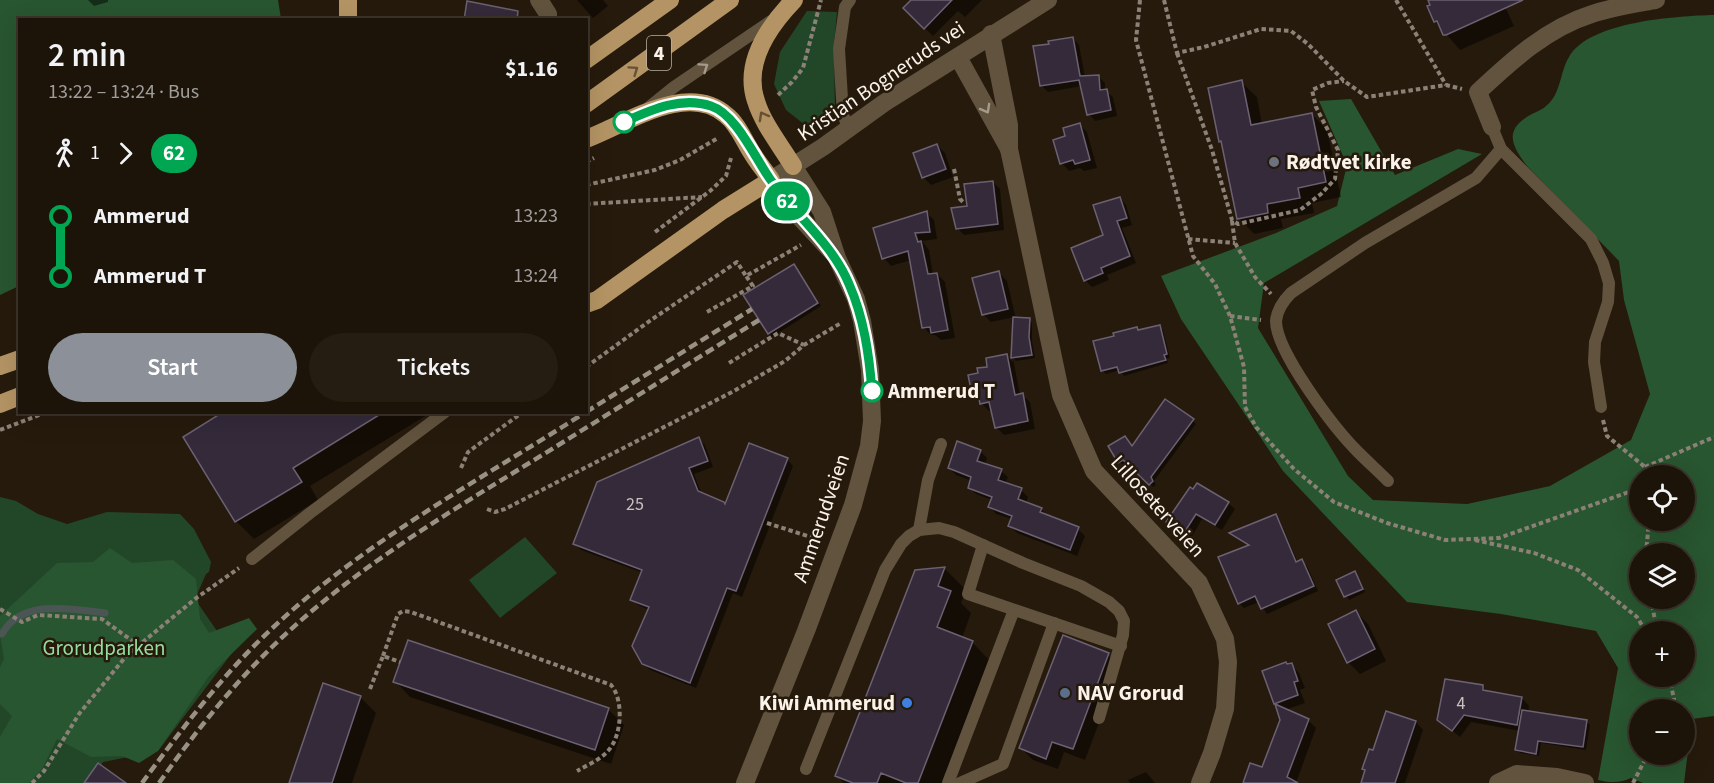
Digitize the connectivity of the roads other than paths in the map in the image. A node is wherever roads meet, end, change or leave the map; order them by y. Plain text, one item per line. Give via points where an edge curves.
1 (348, 0) edge
2 (538, 0) edge
3 (670, 0) edge
4 (730, 0) edge
5 (794, 0) edge
6 (850, 0) edge
7 (1048, 0) edge
8 (1656, 0) edge
9 (780, 14) junction
10 (348, 18) edge
11 (549, 18) edge
12 (991, 34) junction
13 (958, 57) junction
14 (588, 59) edge
15 (588, 103) edge
16 (641, 115) junction
17 (1492, 127) joint
18 (849, 129) junction
19 (588, 138) edge
20 (1009, 149) junction
21 (1501, 149) junction
22 (793, 166) junction
23 (771, 180) junction
24 (837, 258) junction
25 (588, 303) edge
26 (18, 360) edge
27 (0, 366) edge
28 (18, 397) edge
29 (0, 404) edge
30 (1601, 407) road end
31 (442, 414) edge
32 (941, 444) dead end
33 (1388, 481) dead end
34 (919, 530) junction
35 (983, 545) junction
36 (252, 560) road end
37 (1014, 610) junction
38 (1054, 623) junction
39 (1120, 646) junction
40 (1098, 718) dead end
41 (806, 769) dead end
42 (745, 783) edge
43 (948, 783) edge
44 (960, 783) edge
45 (1200, 783) edge
46 (1498, 783) edge
47 (1585, 783) edge

1 - 10 highway
2 - 11 street
3 - 14 highway, 4
15 -> 4 highway, 4
5 - 9 highway
6 - 18 lane via 845,7 839,49 843,115
7 - 12 street, Kristian Bogneruds vei
8 - 17 street via 1591,14 1524,51 1478,92
16 -> 9 lane via 674,87
22 -> 9 highway via 760,113 753,85 757,54
12 - 13 street, Kristian Bogneruds vei
12 - 20 street, Lilloseterveien via 1009,125
13 - 18 street, Kristian Bogneruds vei
13 -> 20 street, Lilloseterveien
16 - 19 highway
16 - 23 highway via 676,103 713,106 727,115
17 - 21 lane
18 - 22 street, Kristian Bogneruds vei
20 - 45 street, Lilloseterveien via 1061,395 1094,471 1199,583 1225,639 1225,708
21 - 30 lane via 1591,239 1603,263 1609,283 1608,302 1595,342 1594,362
21 - 33 lane via 1476,178 1365,243 1291,293 1281,304 1276,321 1282,346 1357,452
22 - 23 street, Kristian Bogneruds vei
22 - 24 street, Ammerudveien via 822,212
23 - 24 street, Ammerudveien
23 - 25 highway
24 - 42 street, Ammerudveien via 856,299 867,343 872,396 868,446 842,536
26 - 27 highway
28 - 29 highway
31 - 36 lane
32 - 34 lane via 928,480
34 - 35 lane via 939,528
34 - 41 lane via 901,544 885,570
35 - 37 lane via 968,594
35 - 39 lane via 1081,586 1109,602 1124,621
37 - 38 lane
37 - 43 lane
38 - 39 lane
38 - 44 lane via 1003,764
39 - 40 lane
46 - 47 street via 1517,774

